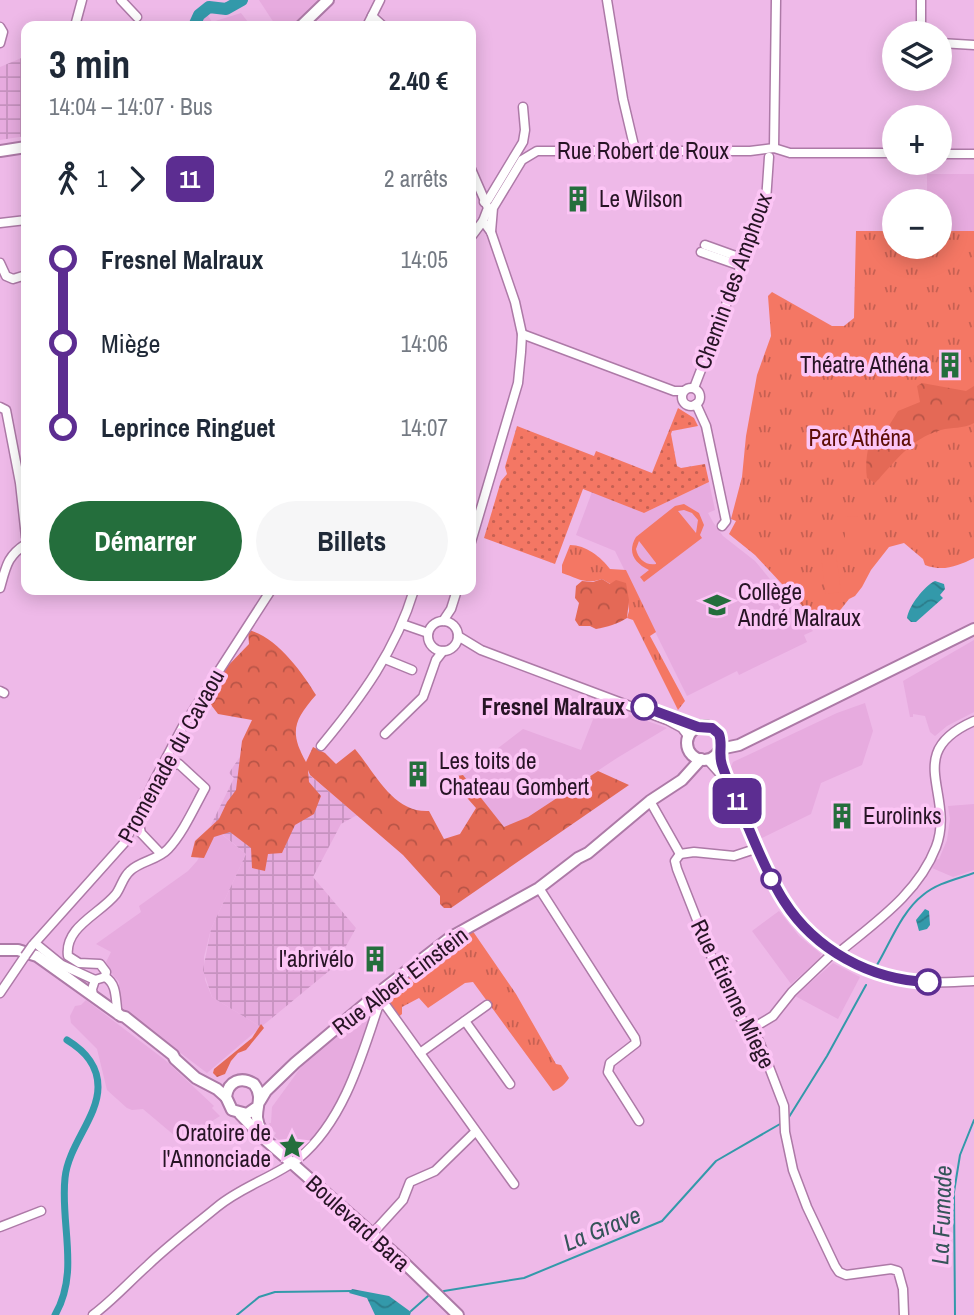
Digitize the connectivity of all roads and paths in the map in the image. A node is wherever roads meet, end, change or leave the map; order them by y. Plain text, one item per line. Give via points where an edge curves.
1 (82, 0) edge
2 (121, 0) edge
3 (328, 0) edge
4 (380, 0) edge
5 (607, 0) edge
6 (776, 0) edge
7 (921, 0) edge
8 (372, 16) junction
9 (136, 17) dead end
10 (76, 21) edge
11 (306, 21) edge
12 (370, 21) edge
13 (378, 21) edge
14 (920, 21) edge
15 (0, 27) edge
16 (0, 43) edge
17 (952, 44) edge
18 (974, 45) edge
19 (523, 107) dead end
20 (21, 148) edge
21 (635, 150) junction
22 (0, 151) edge
23 (882, 153) edge
24 (952, 153) edge
25 (773, 154) junction
26 (974, 154) edge
27 (476, 180) edge
28 (488, 206) junction
29 (21, 221) edge
30 (483, 221) junction
31 (0, 223) edge
32 (476, 230) edge
33 (491, 232) junction
34 (703, 249) dead end
35 (0, 263) edge
36 (743, 263) junction
37 (21, 277) edge
38 (522, 334) junction
39 (694, 388) junction
40 (683, 391) junction
41 (696, 404) junction
42 (0, 407) edge
43 (21, 492) edge
44 (476, 525) edge
45 (722, 526) dead end
46 (21, 547) edge
47 (0, 588) edge
48 (268, 595) edge
49 (412, 595) edge
50 (455, 595) edge
51 (451, 609) junction
52 (443, 621) junction
53 (402, 624) junction
54 (452, 624) junction
55 (974, 629) edge
56 (428, 633) junction
57 (456, 641) junction
58 (439, 650) junction
59 (385, 659) junction
60 (412, 670) dead end
61 (623, 702) junction
62 (974, 721) edge
63 (698, 727) junction
64 (385, 734) dead end
65 (689, 737) junction
66 (321, 746) dead end
67 (720, 746) junction
68 (700, 757) junction
69 (732, 790) junction
70 (655, 797) junction
71 (758, 848) junction
72 (680, 854) junction
73 (161, 855) junction
74 (539, 888) junction
75 (0, 950) edge
76 (31, 950) junction
77 (836, 953) junction
78 (104, 977) junction
79 (95, 980) junction
80 (974, 981) edge
81 (0, 993) edge
82 (93, 996) junction
83 (379, 996) junction
84 (487, 1005) dead end
85 (120, 1015) junction
86 (465, 1021) junction
87 (754, 1028) junction
88 (420, 1054) junction
89 (295, 1063) junction
90 (196, 1078) junction
91 (232, 1083) junction
92 (254, 1084) junction
93 (510, 1084) dead end
94 (226, 1097) junction
95 (258, 1104) junction
96 (240, 1114) junction
97 (639, 1121) dead end
98 (475, 1132) junction
99 (274, 1148) junction
100 (291, 1163) junction
101 (514, 1184) dead end
102 (41, 1211) dead end
103 (0, 1227) edge
104 (372, 1234) junction
105 (435, 1293) junction
106 (93, 1315) edge
107 (451, 1315) edge
108 (458, 1315) edge
109 (904, 1315) edge

1 - 10 street
2 - 9 street
3 - 11 street
4 - 8 street
5 - 21 street
6 - 25 street, Chemin des Amphoux
7 - 14 street
8 - 12 street
8 - 13 street
15 - 16 street
17 - 18 street
19 - 28 street via 523,142
20 - 22 street
21 - 25 street, Rue Robert de Roux
21 - 28 street, Rue Robert de Roux via 537,151 522,160
23 - 25 street, Rue Robert de Roux
24 - 26 street
25 - 36 street, Chemin des Amphoux via 766,201
27 - 28 street
28 - 30 street
28 - 33 street
29 - 31 street
30 - 32 street
30 - 33 street
33 - 38 street
34 - 36 street
35 - 37 street via 6,276
36 - 39 street, Chemin des Amphoux
38 - 40 street
38 - 44 street via 518,383
39 - 40 street
39 - 41 street via 700,397
40 - 41 street via 684,403
41 - 45 street via 706,426 726,520
42 - 43 street via 6,410
46 - 47 street via 9,559
48 - 76 street, Promenade du Cavaou via 182,728 125,842
49 - 53 street
50 - 51 street
51 - 52 street
51 - 54 street
52 - 54 street
52 - 56 street
53 - 56 street
53 - 59 street
54 - 57 street
55 - 67 street via 739,745
56 - 58 street via 429,642
57 - 58 street
57 - 61 street
58 - 64 street via 423,697
59 - 60 street
59 - 66 street
61 - 63 street
61 - 65 street via 680,726
62 - 77 street via 948,734 936,755 941,822 932,854 904,897
63 - 65 street
63 - 67 street via 712,728
65 - 68 street via 687,744
67 - 68 street
67 - 69 street
68 - 69 street
68 - 70 street, Rue Albert Einstein
69 - 71 street
70 - 72 street
70 - 74 street, Rue Albert Einstein
71 - 72 street via 734,856
71 - 77 street via 784,902
72 - 87 street, Rue Étienne Miege via 675,861 677,869 721,981 741,1019
73 - 73 street via 205,788 179,764 167,766 139,824 141,833
73 - 78 street via 130,871 114,897 70,938 68,956 79,963 100,964
74 - 83 street, Rue Albert Einstein via 451,937
74 - 97 street via 635,1038 636,1043 610,1063 608,1072
75 - 76 street
76 - 79 street
76 - 81 street, Promenade du Cavaou
76 - 82 street
77 - 80 street via 865,969 905,981
77 - 87 street via 792,992 773,1016
78 - 79 street
78 - 85 street via 115,989
79 - 82 street
82 - 85 street
83 - 88 street
83 - 89 street, Rue Albert Einstein
83 - 100 street via 340,1104 320,1134
84 - 86 street
85 - 90 street
86 - 88 street
86 - 93 street
87 - 109 street, Rue Étienne Miege via 784,1106 793,1170 835,1266 846,1275 898,1271
88 - 98 street
89 - 92 street, Rue Albert Einstein
89 - 95 street, Rue Albert Einstein
90 - 91 street
90 - 94 street
91 - 92 street
91 - 94 street
92 - 95 street via 260,1095
94 - 96 street
95 - 96 street
95 - 99 street, Boulevard Bara via 258,1125
96 - 99 street, Boulevard Bara
98 - 101 street
98 - 104 street via 435,1171 411,1182 403,1200
99 - 100 street, Boulevard Bara
100 - 104 street, Boulevard Bara
100 - 106 street via 223,1201
102 - 103 street
104 - 105 street, Boulevard Bara
105 - 107 street, Boulevard Bara
105 - 108 street, Boulevard Bara

